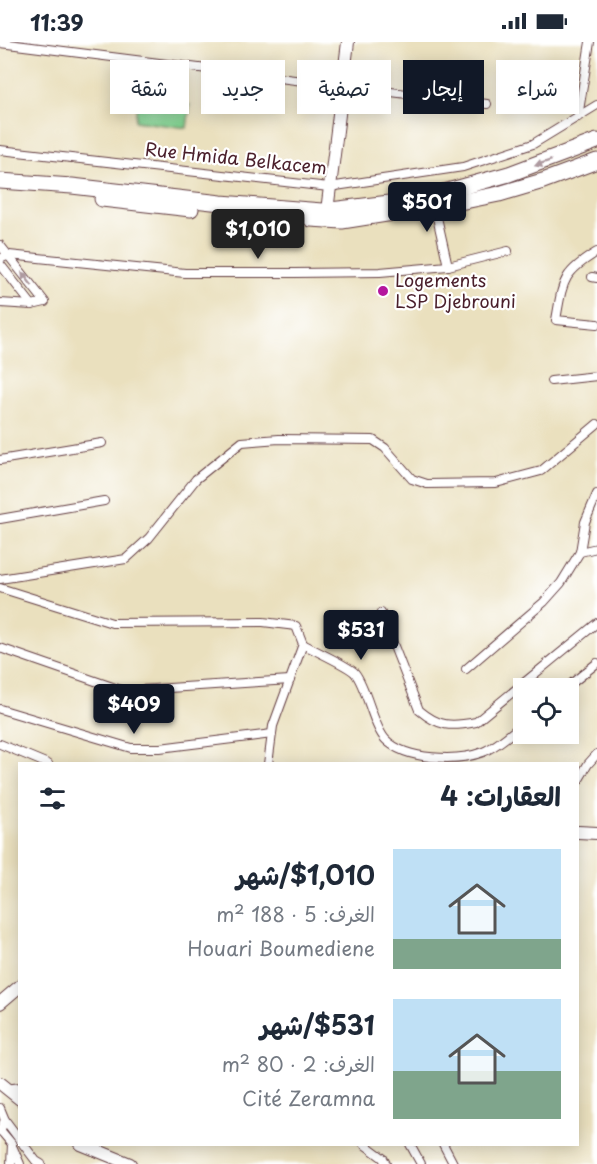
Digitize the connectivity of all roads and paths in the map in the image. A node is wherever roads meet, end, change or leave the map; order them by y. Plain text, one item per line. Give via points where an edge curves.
1 (348, 42) edge
2 (590, 42) edge
3 (0, 43) edge
4 (345, 60) edge
5 (297, 79) edge
6 (391, 91) edge
7 (487, 104) dead end
8 (597, 105) edge
9 (338, 114) edge
10 (578, 117) junction
11 (597, 141) edge
12 (0, 150) edge
13 (597, 160) edge
14 (0, 181) edge
15 (329, 187) junction
16 (0, 191) edge
17 (433, 201) junction
18 (326, 215) junction
19 (0, 245) edge
20 (508, 251) dead end
21 (597, 252) edge
22 (9, 255) junction
23 (0, 259) edge
24 (0, 264) edge
25 (448, 266) junction
26 (0, 303) edge
27 (32, 305) junction
28 (597, 324) edge
29 (597, 376) edge
30 (551, 381) dead end
31 (597, 424) edge
32 (102, 443) dead end
33 (0, 460) edge
34 (597, 494) edge
35 (104, 501) dead end
36 (0, 519) edge
37 (597, 548) edge
38 (580, 552) junction
39 (0, 579) edge
40 (0, 588) edge
41 (381, 613) dead end
42 (597, 623) edge
43 (303, 644) junction
44 (0, 648) edge
45 (597, 663) edge
46 (466, 669) dead end
47 (578, 678) edge
48 (290, 680) junction
49 (0, 709) edge
50 (513, 732) edge
51 (272, 734) junction
52 (0, 744) edge
53 (597, 754) edge
54 (43, 762) edge
55 (268, 762) edge
56 (579, 779) edge
57 (579, 832) edge
58 (597, 833) edge
59 (18, 988) edge
60 (0, 1003) edge
61 (0, 1108) edge
62 (5, 1120) junction
63 (0, 1131) edge
64 (16, 1142) edge
65 (25, 1146) edge
66 (86, 1146) edge
67 (366, 1146) edge
68 (379, 1146) edge
69 (411, 1146) edge
70 (444, 1146) edge
71 (385, 1161) edge
72 (11, 1164) edge
73 (20, 1164) edge
74 (41, 1164) edge
75 (130, 1164) edge
76 (421, 1164) edge
77 (453, 1164) edge

1 - 4 street
2 - 10 street
3 - 5 street
6 - 7 street
8 - 10 street, Rue Hmida Belkacem
9 - 15 street
10 - 15 street, Rue Hmida Belkacem via 533,144 463,167
11 -> 17 highway
12 - 15 street, Rue Hmida Belkacem
13 - 17 highway via 521,188
14 - 18 highway
15 - 18 street
16 - 18 highway via 260,217
17 - 18 highway via 342,221
17 - 25 street
19 - 22 street
20 - 25 street
21 - 28 street via 580,262 564,280 556,320
22 - 23 street
22 - 25 street via 185,273 380,272
27 -> 22 street via 45,302
24 - 27 street
26 - 27 street
29 - 30 street
31 - 39 street via 541,471 512,480 476,484 427,484 412,479 373,440 242,442 196,479 149,538 126,559
32 - 33 street
34 - 38 street via 585,522
35 - 36 street
37 - 38 street
38 - 46 street via 544,602
40 - 43 street via 112,623 263,622 296,626
41 - 42 street via 419,710 431,720 459,726 476,722
43 - 48 street
43 - 50 street via 354,672 385,739 399,749 423,756 468,757 484,752
44 - 48 street via 124,691
45 - 47 street
48 - 51 street
49 - 51 street via 131,748
51 - 55 street
52 - 54 street
53 - 56 street
57 - 58 street
59 - 60 street
61 - 62 street
62 - 63 street
62 - 64 street
63 - 64 street
64 - 72 street
64 - 73 street
65 - 74 street
66 - 75 street
67 - 71 street
68 - 71 street
69 - 76 street
70 - 77 street

